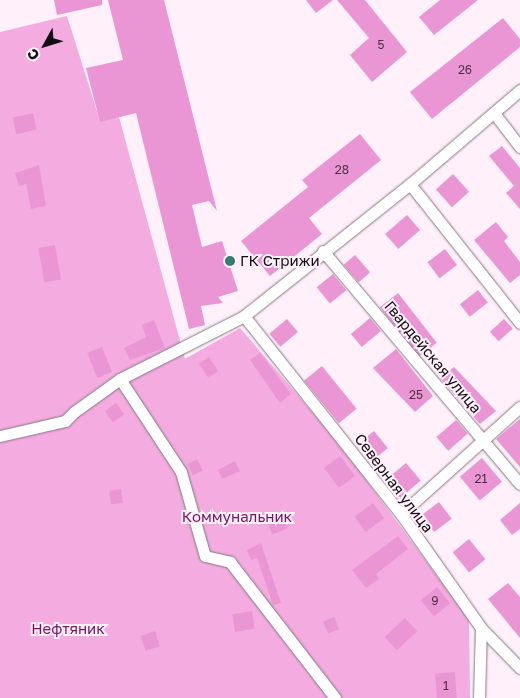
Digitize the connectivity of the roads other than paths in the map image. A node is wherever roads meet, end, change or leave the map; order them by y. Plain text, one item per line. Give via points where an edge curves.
1 (520, 90) edge
2 (494, 112) junction
3 (520, 146) edge
4 (410, 184) junction
5 (323, 251) junction
6 (244, 316) junction
7 (520, 323) edge
8 (120, 379) junction
9 (520, 407) edge
10 (0, 436) edge
11 (482, 438) junction
12 (520, 484) edge
13 (401, 514) junction
14 (481, 628) junction
15 (520, 668) edge
16 (335, 698) edge
17 (479, 698) edge

1 - 2 street
2 - 3 street
2 - 4 street
4 - 5 street
4 - 7 street
5 - 6 street
5 - 11 street, Гвардейская улица
6 - 8 street
6 - 13 street, Северная улица
8 - 10 street via 65,422
8 - 16 street via 181,472 205,556 230,562
9 - 11 street
11 - 12 street, Гвардейская улица
11 - 13 street
13 - 14 street, Северная улица
14 - 15 street, Северная улица
14 - 17 street

